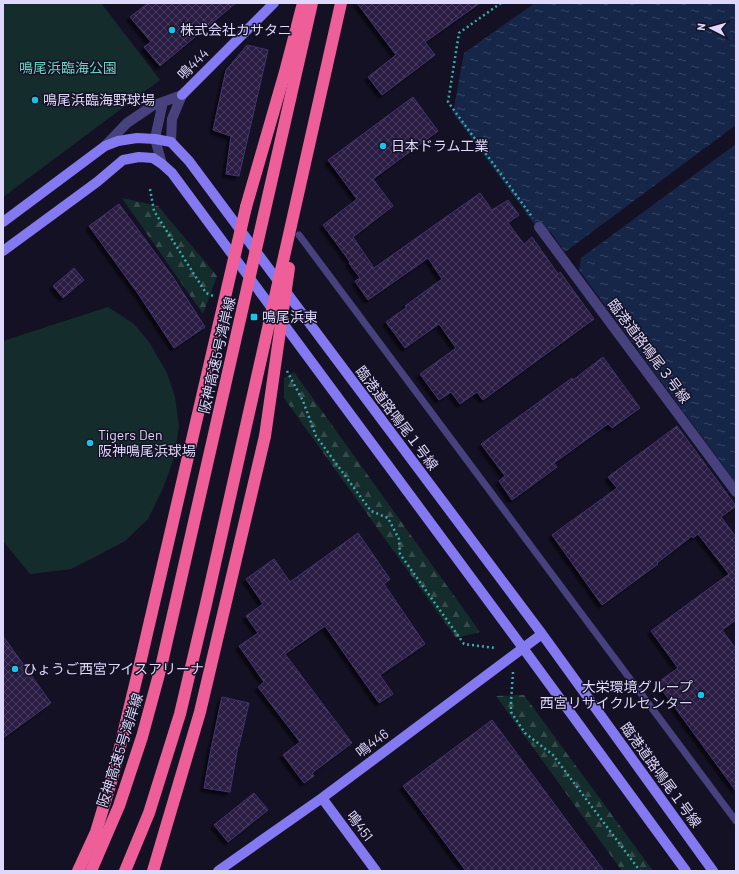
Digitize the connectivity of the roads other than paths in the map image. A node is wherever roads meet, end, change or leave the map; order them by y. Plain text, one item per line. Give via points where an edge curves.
1 (274, 3) edge
2 (303, 3) edge
3 (312, 3) edge
4 (341, 3) edge
5 (182, 95) junction
6 (163, 102) junction
7 (155, 139) junction
8 (171, 142) junction
9 (105, 146) junction
10 (162, 164) junction
11 (302, 178) junction
12 (3, 222) edge
13 (539, 227) road end
14 (299, 235) dead end
15 (3, 251) edge
16 (736, 492) edge
17 (542, 634) junction
18 (523, 648) junction
19 (322, 798) junction
20 (736, 821) edge
21 (78, 871) edge
22 (91, 871) edge
23 (125, 871) edge
24 (153, 871) edge
25 (218, 871) edge
26 (376, 871) edge
27 (686, 871) edge
28 (713, 871) edge

1 - 5 street, 鳴444
2 - 21 highway, bridge via 246,206 114,772 96,832
3 - 22 highway, 阪神高速5号湾岸線, bridge via 160,668 142,737 119,806
4 - 11 highway, bridge
5 - 6 street
5 - 8 street via 172,119
6 - 7 street
6 - 9 street via 152,106 127,123
7 - 8 street
7 - 9 street via 118,140
7 - 10 street
8 - 17 street, 臨港道路鳴尾１号線 via 189,161
9 - 12 street
10 - 15 street via 153,158 124,160
10 - 18 street via 172,173
11 - 23 highway, bridge via 180,714 149,813
11 - 24 highway, bridge via 265,436 200,712
13 - 16 street, 臨港道路鳴尾３号線
14 - 20 lane
17 - 18 street, 鳴446
17 - 28 street, 臨港道路鳴尾１号線
18 - 19 street, 鳴446
18 - 27 street
19 - 25 street, 鳴446
19 - 26 street, 鳴451

